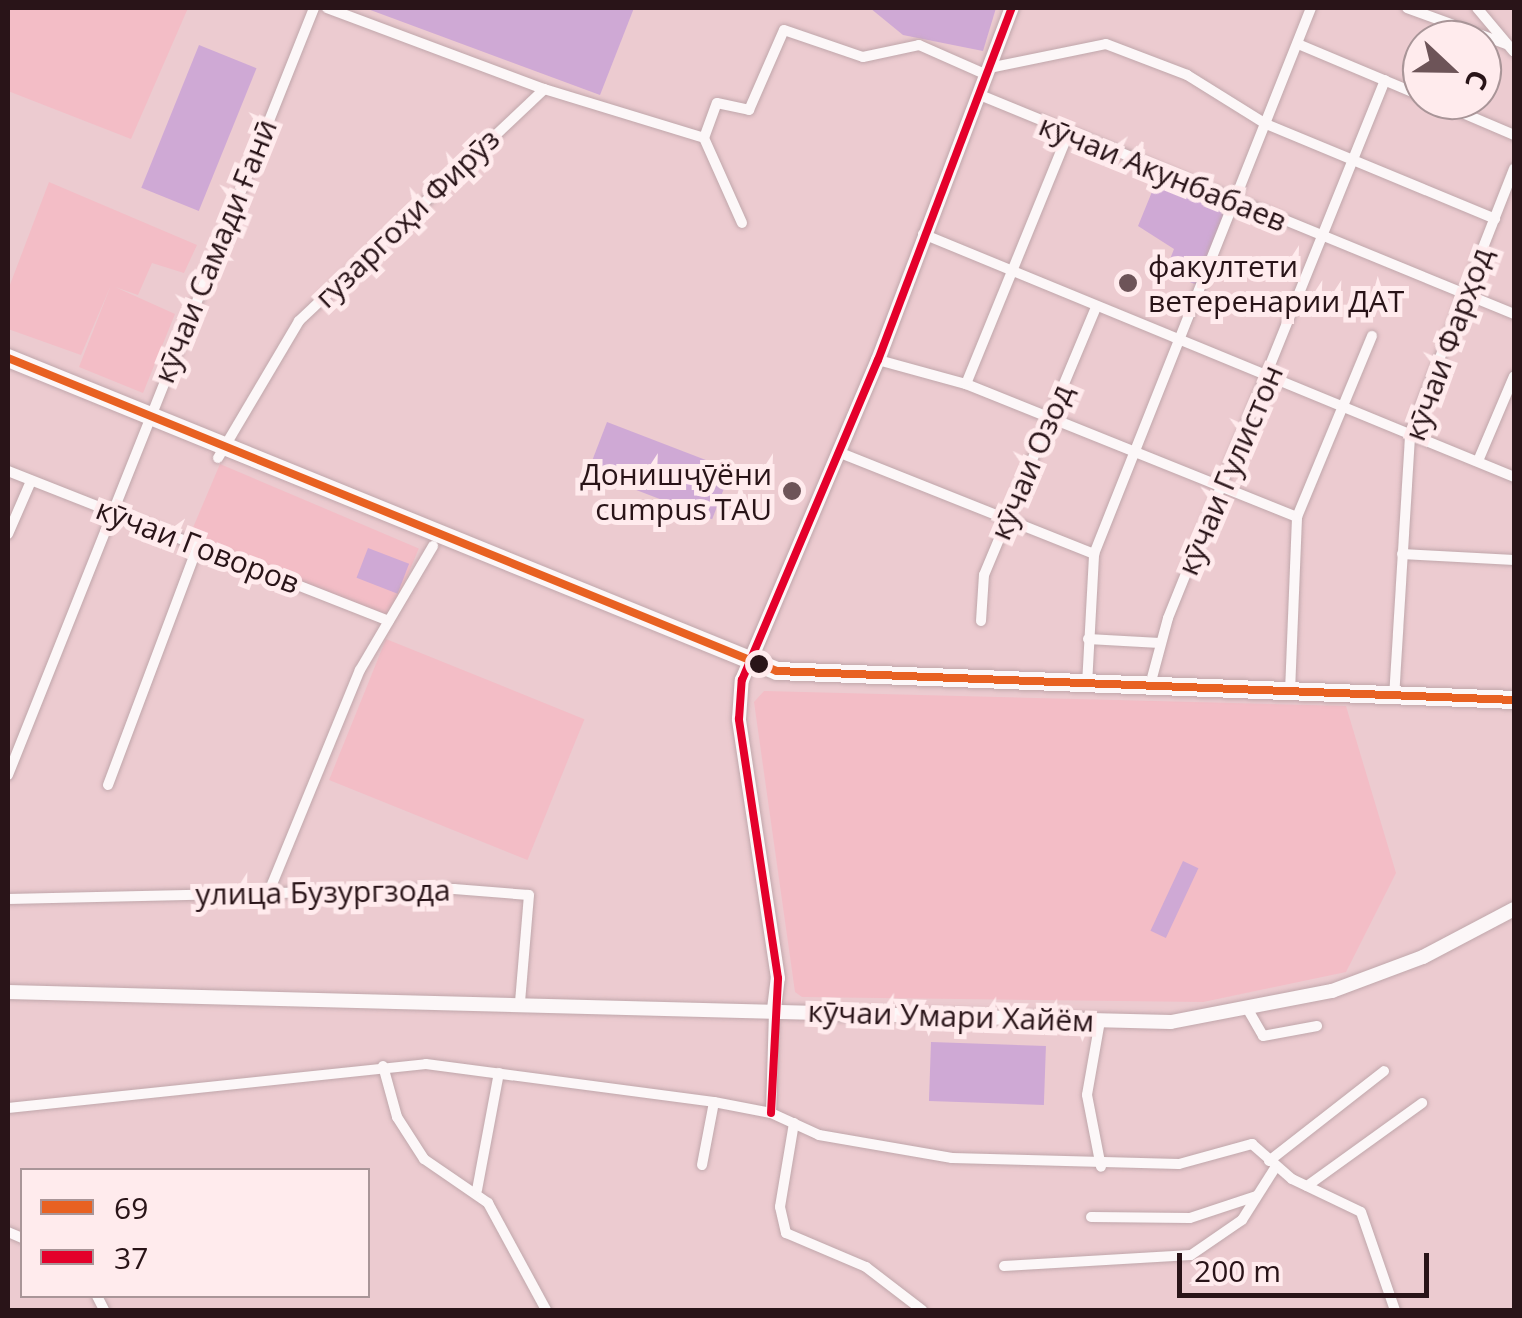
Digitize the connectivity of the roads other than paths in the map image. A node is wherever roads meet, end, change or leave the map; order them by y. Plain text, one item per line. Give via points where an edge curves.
1 (314, 8) edge
2 (326, 8) edge
3 (1012, 8) edge
4 (1311, 8) edge
5 (1407, 8) edge
6 (1477, 8) edge
7 (1298, 44) junction
8 (1510, 48) edge
9 (988, 71) junction
10 (1385, 80) junction
11 (1402, 87) edge
12 (544, 90) junction
13 (980, 95) junction
14 (1479, 120) edge
15 (1266, 124) junction
16 (1514, 135) edge
17 (1067, 136) junction
18 (704, 138) junction
19 (1354, 158) junction
20 (1514, 170) edge
21 (1237, 205) junction
22 (1494, 219) junction
23 (742, 224) dead end
24 (923, 234) junction
25 (1323, 238) junction
26 (1014, 271) junction
27 (1463, 296) junction
28 (1096, 307) junction
29 (1514, 314) edge
30 (1372, 336) dead end
31 (1180, 341) junction
32 (8, 358) edge
33 (878, 360) junction
34 (8, 371) edge
35 (1514, 376) edge
36 (1268, 378) junction
37 (966, 384) junction
38 (1340, 406) junction
39 (1050, 417) junction
40 (145, 421) junction
41 (1410, 434) junction
42 (1132, 450) junction
43 (221, 452) junction
44 (838, 452) junction
45 (1478, 461) junction
46 (8, 471) edge
47 (1514, 477) edge
48 (31, 481) junction
49 (1222, 487) junction
50 (107, 512) junction
51 (1297, 517) junction
52 (1007, 518) junction
53 (8, 534) edge
54 (198, 546) junction
55 (432, 546) junction
56 (456, 549) junction
57 (1094, 554) junction
58 (1402, 554) junction
59 (1514, 560) edge
60 (388, 621) junction
61 (981, 621) dead end
62 (1088, 639) junction
63 (1160, 643) junction
64 (746, 667) junction
65 (1087, 688) junction
66 (1149, 690) junction
67 (1290, 695) junction
68 (1394, 699) junction
69 (1514, 700) edge
70 (1443, 701) junction
71 (1514, 708) edge
72 (8, 775) edge
73 (108, 786) dead end
74 (268, 894) junction
75 (8, 898) edge
76 (1514, 909) edge
77 (8, 992) edge
78 (520, 1002) junction
79 (1248, 1008) junction
80 (774, 1009) junction
81 (1100, 1021) junction
82 (1316, 1026) dead end
83 (383, 1066) junction
84 (1384, 1071) dead end
85 (499, 1073) junction
86 (714, 1102) junction
87 (1422, 1103) dead end
88 (8, 1108) edge
89 (771, 1113) junction
90 (794, 1124) junction
91 (1272, 1164) junction
92 (702, 1165) dead end
93 (1102, 1167) junction
94 (1307, 1186) junction
95 (477, 1190) junction
96 (1261, 1193) junction
97 (1091, 1217) dead end
98 (1004, 1266) dead end
99 (546, 1310) edge
100 (922, 1310) edge
101 (1395, 1310) edge

1 - 40 street, кӯчаи Самади Ғанӣ
2 - 12 street
3 - 9 main road
4 - 7 street
5 - 8 street
6 - 8 street
7 - 10 street
7 - 15 street
9 - 13 main road
9 - 15 street via 1106,44 1187,75
9 - 18 street via 919,45 863,57 784,30 750,110 717,103
10 - 11 street
10 - 19 street, кӯчаи Гулистон
12 - 18 street
12 - 43 street, гузаргоҳи Фирӯз via 420,199 299,320
13 - 17 street, кӯчаи Акунбабаев
13 - 24 main road
14 - 16 street
15 - 19 street
15 - 21 street
17 - 21 street, кӯчаи Акунбабаев
17 - 26 street
18 - 23 street
19 - 22 street
19 - 25 street, кӯчаи Гулистон
20 - 22 street, кӯчаи Фарҳод
21 - 25 street, кӯчаи Акунбабаев
21 - 31 street
22 - 27 street, кӯчаи Фарҳод
24 - 26 street
24 - 33 main road
25 - 27 street, кӯчаи Акунбабаев
25 - 36 street, кӯчаи Гулистон
26 - 28 street
26 - 37 street
27 - 29 street, кӯчаи Акунбабаев
27 - 41 street, кӯчаи Фарҳод
28 - 31 street
28 - 39 street, кӯчаи Озод
30 - 38 street
31 - 36 street
31 - 42 street
32 - 40 highway
33 - 37 street
33 - 44 main road
34 - 40 highway
35 - 45 street
36 - 38 street
36 - 49 street, кӯчаи Гулистон
37 - 39 street
38 - 41 street
38 - 51 street
39 - 42 street
39 - 52 street, кӯчаи Озод
40 - 43 highway
40 - 50 street, кӯчаи Самади Ғанӣ
41 - 45 street
41 - 58 street, кӯчаи Фарҳод
42 - 49 street
42 - 57 street
43 - 55 highway
43 - 56 highway
44 - 52 street
44 - 64 main road
45 - 47 street
46 - 48 street, кӯчаи Говоров
48 - 50 street, кӯчаи Говоров
48 - 53 street
49 - 51 street
49 - 63 street, кӯчаи Гулистон
50 - 54 street, кӯчаи Говоров
50 - 72 street, кӯчаи Самади Ғанӣ
51 - 67 street
52 - 57 street
52 - 61 street, кӯчаи Озод via 984,575
54 - 60 street, кӯчаи Говоров
54 - 73 street
55 - 56 highway
55 - 60 street
56 - 64 highway
57 - 62 street
58 - 59 street
58 - 68 street, кӯчаи Фарҳод
60 - 74 street
62 - 63 street
62 - 65 street
63 - 66 street, кӯчаи Гулистон
64 - 65 highway
64 - 80 main road via 739,719 778,978
65 - 66 highway
66 - 67 highway
67 - 68 highway
68 - 70 highway
69 - 70 highway
70 - 71 highway
74 - 75 street, улица Бузургзода
74 - 78 street, улица Бузургзода via 529,894
76 - 79 main road, кӯчаи Умари Хайём via 1423,957 1332,991
77 - 78 main road, кӯчаи Умари Хайём
78 - 80 main road, кӯчаи Умари Хайём
79 - 81 main road, кӯчаи Умари Хайём via 1171,1022
79 - 82 street via 1263,1036
80 - 81 main road, кӯчаи Умари Хайём
80 - 89 street
81 - 93 street via 1087,1095
83 - 85 street
83 - 88 street
83 - 95 street via 397,1117 424,1159
84 - 91 street
85 - 86 street
85 - 95 street
86 - 89 street
86 - 92 street
87 - 94 street
89 - 90 street
90 - 93 street via 819,1135 952,1158
90 - 100 street via 780,1207 786,1232 866,1267
91 - 93 street via 1252,1144 1229,1145 1179,1164
91 - 94 street
91 - 96 street
94 - 101 street via 1361,1212
95 - 99 street
96 - 97 street via 1240,1207 1190,1218
96 - 98 street via 1242,1220 1181,1258

